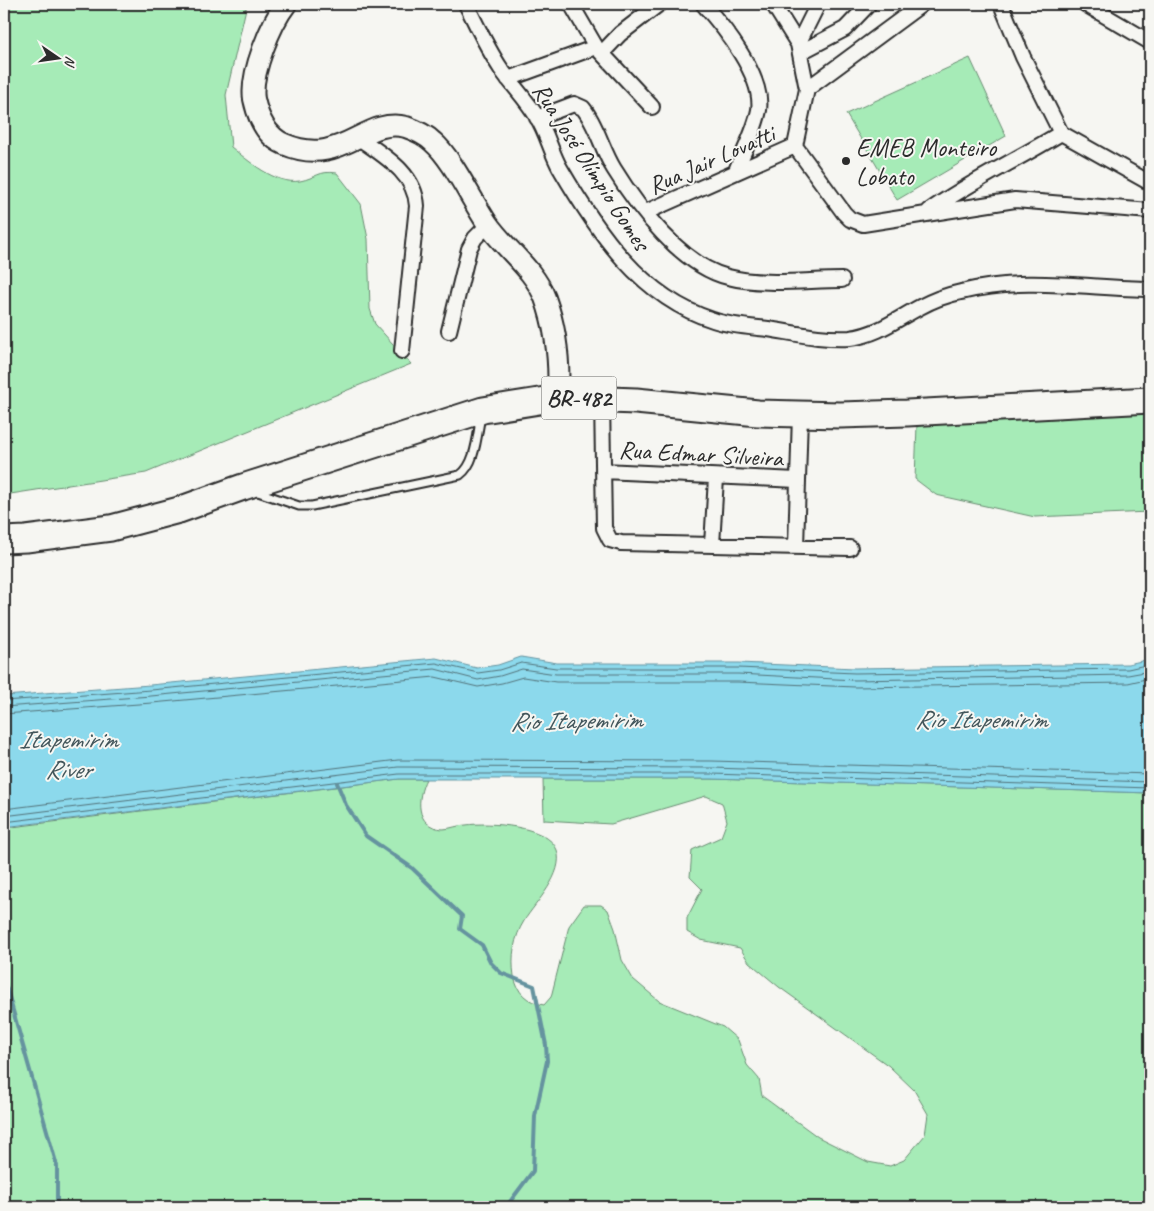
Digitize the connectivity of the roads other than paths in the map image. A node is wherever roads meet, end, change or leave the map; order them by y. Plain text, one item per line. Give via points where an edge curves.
1 (286, 4) edge
2 (466, 4) edge
3 (571, 4) edge
4 (659, 4) edge
5 (703, 4) edge
6 (773, 4) edge
7 (818, 4) edge
8 (869, 4) edge
9 (922, 4) edge
10 (1001, 4) edge
11 (1085, 4) edge
12 (1150, 42) edge
13 (799, 48) junction
14 (599, 50) junction
15 (508, 78) junction
16 (807, 89) junction
17 (652, 107) dead end
18 (537, 118) junction
19 (1060, 133) junction
20 (359, 138) junction
21 (795, 146) junction
22 (736, 171) junction
23 (1150, 183) edge
24 (646, 212) junction
25 (1150, 212) edge
26 (927, 213) junction
27 (488, 225) junction
28 (842, 280) dead end
29 (1150, 289) edge
30 (449, 331) dead end
31 (402, 351) dead end
32 (558, 398) junction
33 (602, 399) junction
34 (1150, 400) edge
35 (483, 410) junction
36 (800, 414) junction
37 (603, 470) junction
38 (716, 478) junction
39 (797, 480) junction
40 (243, 487) junction
41 (4, 540) edge
42 (712, 545) junction
43 (796, 547) junction
44 (850, 548) dead end

1 - 20 street via 267,39 253,94 257,113 266,130 278,141 298,149 320,152
2 - 15 street, Rua José Olímpio Gomes
3 - 14 street
4 - 14 street
5 - 22 street via 724,27 744,58 758,98 758,112
6 - 13 street
7 - 13 street
8 - 13 street via 845,29
9 - 16 street
10 - 19 street via 1022,57
11 - 12 street
13 - 16 street
14 - 15 street
14 - 17 street
15 - 18 street, Rua José Olímpio Gomes
16 - 21 street
18 - 24 street via 574,104 583,108 615,171
18 - 29 street, Rua José Olímpio Gomes via 560,167 607,240 630,269 669,299 710,319 728,324 850,338 885,328 942,297 971,290 1055,283 1105,289
19 - 23 street
19 - 26 street via 976,180
20 - 27 street via 390,125 419,132 434,142
20 - 31 street via 404,173 416,194
21 - 22 street, Rua Jair Lovatti
21 - 26 street via 850,219 871,224
22 - 24 street, Rua Jair Lovatti
24 - 28 street via 686,256 706,270 750,280
25 - 26 street via 1015,200
27 - 30 street via 469,249
27 - 32 street via 544,295 558,345
32 - 33 highway, BR-482
32 - 35 highway, BR-482
33 - 36 highway, BR-482
33 - 37 street
34 - 36 highway, BR-482 via 907,413
35 - 40 highway, BR-482
35 - 40 lane via 471,460 460,475 312,506 299,506
36 - 39 street
37 - 38 street, Rua Edmar Silveira
37 - 42 street via 604,528 610,540
38 - 39 street, Rua Edmar Silveira
38 - 42 street
39 - 43 street
40 - 41 highway, BR-482 via 178,510 111,528
42 - 43 street
43 - 44 street

